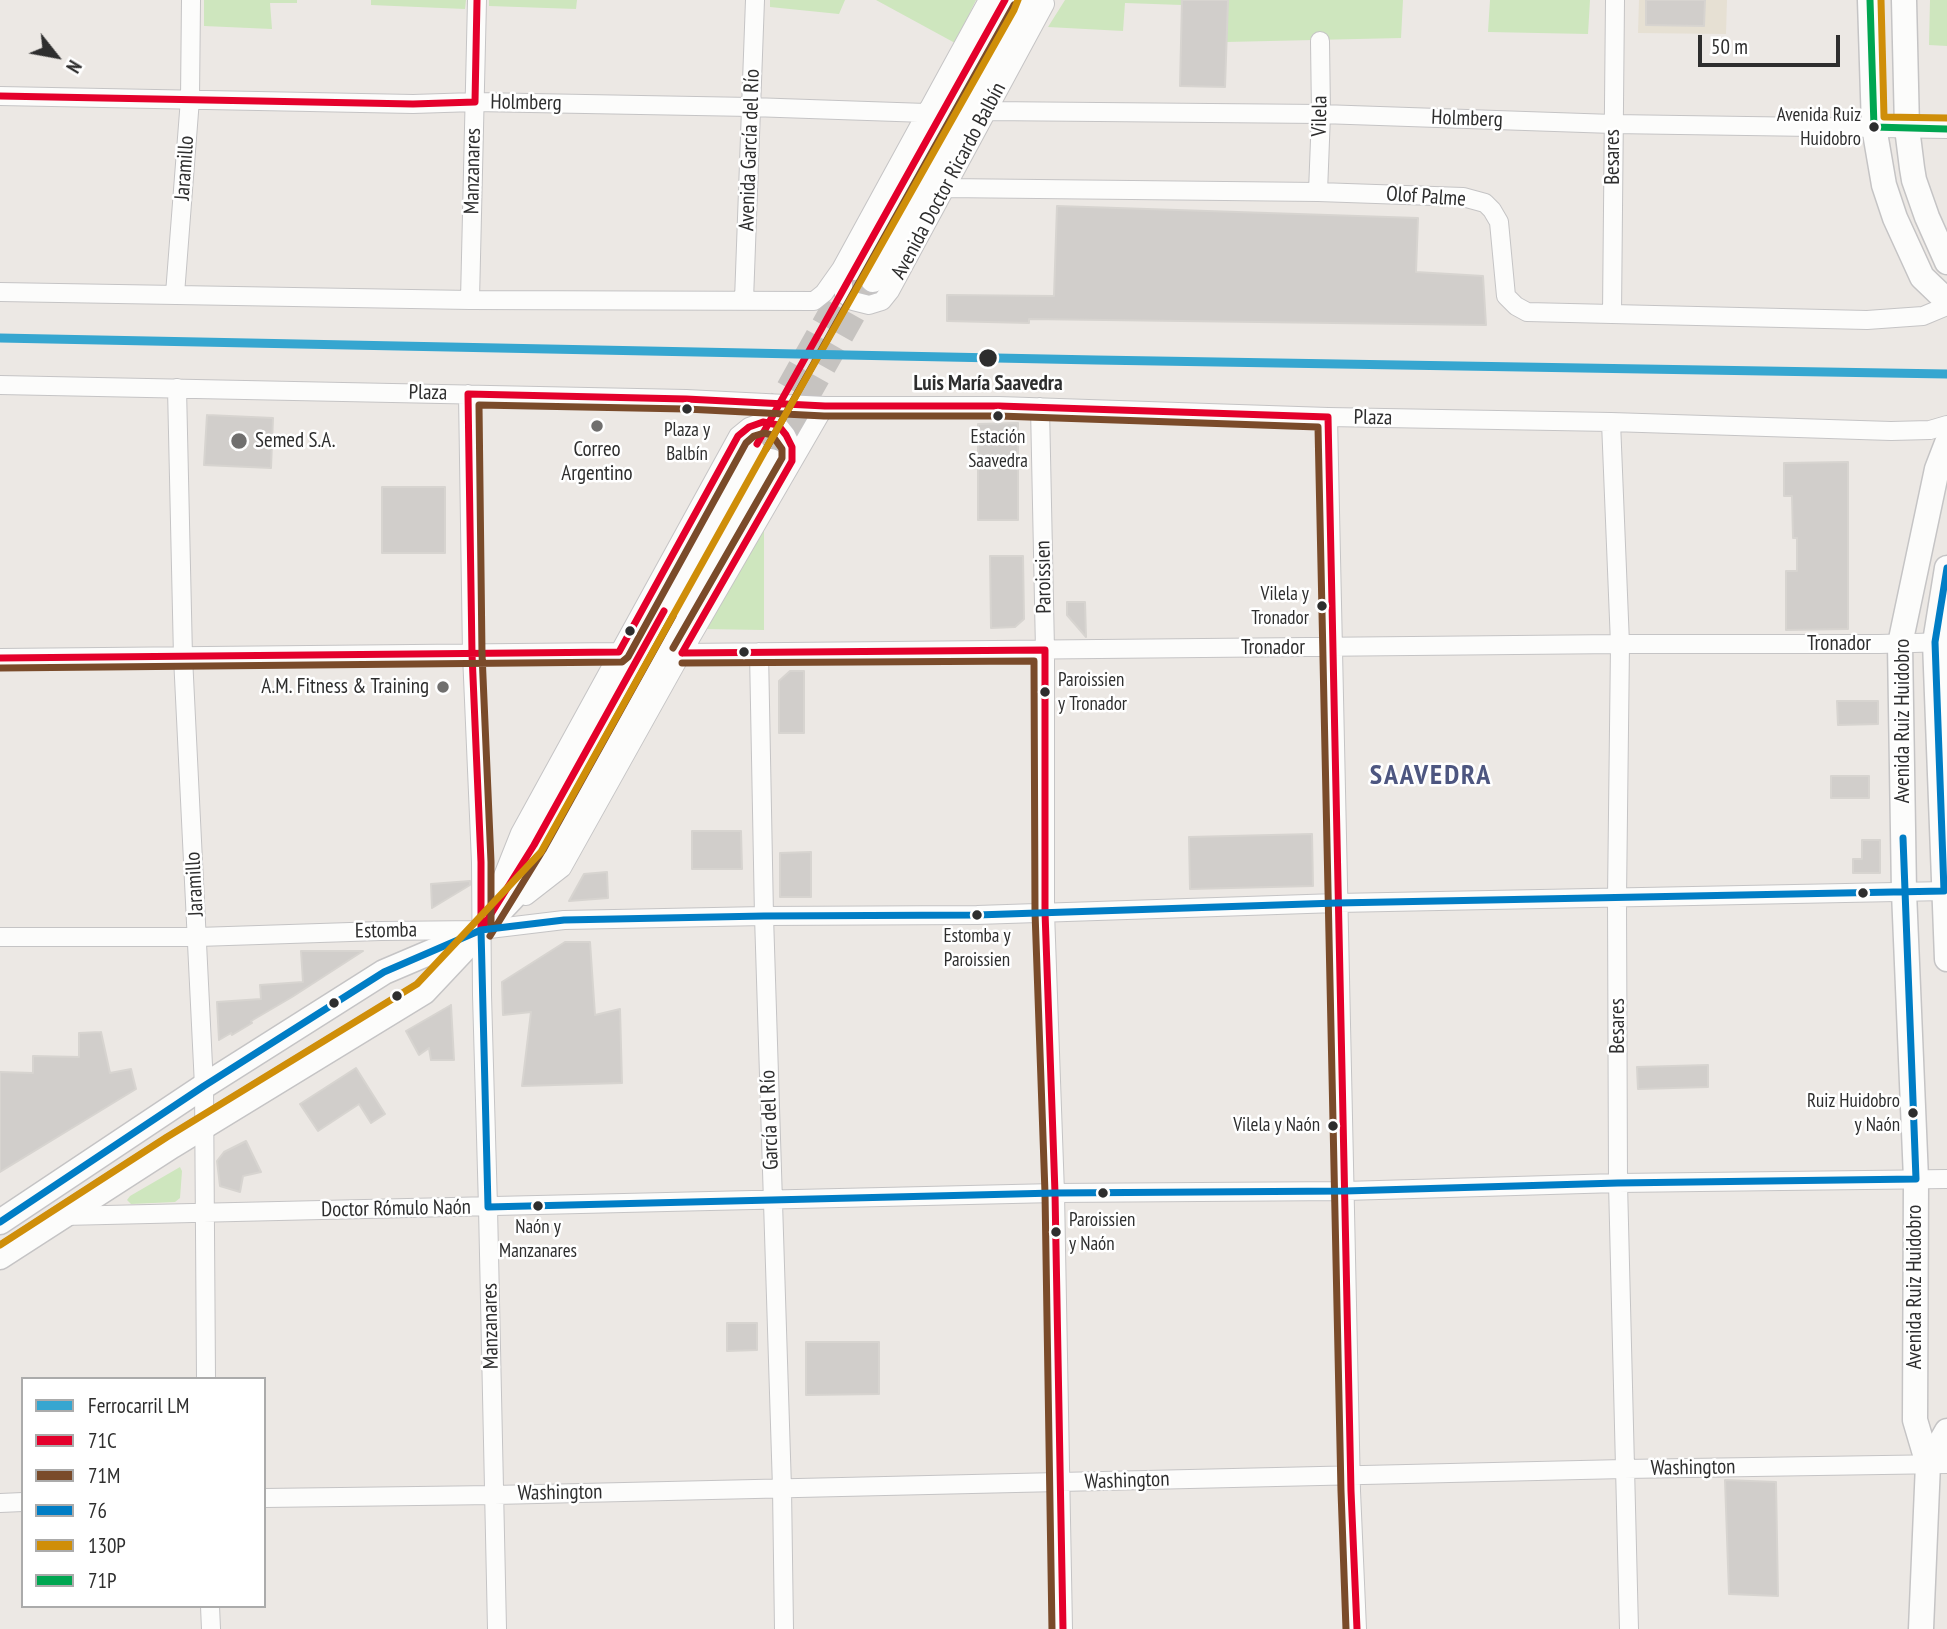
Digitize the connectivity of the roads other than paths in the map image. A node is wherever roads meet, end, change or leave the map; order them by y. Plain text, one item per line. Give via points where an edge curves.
1 (191, 0) edge
2 (477, 0) edge
3 (755, 0) edge
4 (988, 0) edge
5 (1005, 0) edge
6 (1029, 0) edge
7 (1044, 0) edge
8 (1615, 0) edge
9 (1870, 0) edge
10 (1904, 0) edge
11 (1320, 41) dead end
12 (0, 96) edge
13 (190, 99) junction
14 (475, 102) junction
15 (751, 107) junction
16 (987, 111) junction
17 (926, 113) junction
18 (1321, 114) junction
19 (1613, 124) junction
20 (1874, 127) junction
21 (1907, 128) junction
22 (1947, 129) edge
23 (945, 188) junction
24 (1318, 192) junction
25 (1947, 262) edge
26 (856, 272) junction
27 (0, 292) edge
28 (175, 294) junction
29 (470, 300) junction
30 (744, 300) junction
31 (1947, 303) edge
32 (1612, 314) junction
33 (0, 385) edge
34 (177, 388) junction
35 (468, 394) junction
36 (722, 401) junction
37 (825, 406) junction
38 (1040, 407) junction
39 (1328, 417) junction
40 (1611, 422) junction
41 (1947, 425) edge
42 (1947, 443) edge
43 (763, 452) junction
44 (1947, 568) edge
45 (1941, 642) edge
46 (1620, 644) junction
47 (1900, 644) junction
48 (1333, 648) junction
49 (1045, 650) junction
50 (619, 652) junction
51 (759, 652) junction
52 (682, 653) junction
53 (471, 654) junction
54 (183, 657) junction
55 (0, 658) edge
56 (1946, 891) edge
57 (1904, 892) junction
58 (1618, 898) junction
59 (1338, 903) junction
60 (1045, 912) junction
61 (764, 916) junction
62 (481, 930) junction
63 (0, 936) edge
64 (198, 937) junction
65 (1947, 959) edge
66 (204, 1086) junction
67 (204, 1127) junction
68 (1947, 1179) edge
69 (1916, 1180) junction
70 (1618, 1184) junction
71 (1345, 1191) junction
72 (1055, 1193) junction
73 (772, 1200) junction
74 (488, 1207) junction
75 (203, 1213) junction
76 (63, 1216) junction
77 (0, 1222) edge
78 (0, 1257) edge
79 (206, 1377) edge
80 (1947, 1431) edge
81 (1937, 1464) edge
82 (1624, 1469) junction
83 (1351, 1475) junction
84 (1061, 1483) junction
85 (782, 1488) junction
86 (494, 1494) junction
87 (266, 1498) edge
88 (21, 1502) edge
89 (0, 1503) edge
90 (210, 1608) edge
91 (211, 1629) edge
92 (497, 1629) edge
93 (784, 1629) edge
94 (1063, 1629) edge
95 (1357, 1629) edge
96 (1629, 1629) edge
97 (1921, 1629) edge

1 - 13 street, Jaramillo
2 - 14 street, Manzanares
3 - 15 street, Avenida García del Río
4 - 17 street
5 - 26 main road
6 - 26 main road
7 - 16 street, Avenida Doctor Ricardo Balbín
8 - 19 street, Besares
9 - 20 main road
10 - 21 main road
11 - 18 street, Vilela
12 - 13 street, Holmberg
13 - 14 street, Holmberg
13 - 28 street, Jaramillo
14 - 15 street, Holmberg
14 - 29 street, Manzanares
15 - 17 street, Holmberg
15 - 30 street, Avenida García del Río
16 - 18 street, Holmberg
16 - 23 street, Avenida Doctor Ricardo Balbín
17 - 26 street
18 - 19 street, Holmberg
18 - 24 street, Vilela
19 - 20 street, Holmberg
19 - 32 street, Besares
20 - 21 street, Holmberg
20 - 31 main road via 1895,218 1922,277
21 - 22 street, Holmberg
21 - 25 main road via 1914,180
23 - 24 street, Olof Palme
23 - 26 street, Avenida Doctor Ricardo Balbín via 882,301 869,305 844,295
24 - 32 street, Olof Palme via 1463,197 1485,203 1499,222 1506,296 1516,306 1527,312
26 - 30 street via 814,301
27 - 28 street
28 - 29 street
29 - 30 street
31 - 32 street, Olof Palme via 1923,316 1867,320
33 - 34 street, Plaza
34 - 35 street, Plaza
34 - 54 street, Jaramillo
35 - 36 street, Plaza
35 - 53 street, Manzanares
36 - 37 street, Plaza
36 - 43 street
37 - 38 street, Plaza
37 - 43 street
38 - 39 street, Plaza
38 - 49 street, Paroissien
39 - 40 street, Plaza
39 - 48 street
40 - 41 street, Plaza via 1891,430
40 - 46 street, Besares
42 - 47 main road, Avenida Ruiz Huidobro via 1937,469
43 - 50 street
43 - 52 street
43 - 62 main road
44 - 45 main road, Avenida Ruiz Huidobro
45 - 47 street, Tronador
45 - 56 main road, Avenida Ruiz Huidobro
46 - 47 street, Tronador
46 - 48 street, Tronador
46 - 58 street, Besares
47 - 57 main road, Avenida Ruiz Huidobro
48 - 49 street, Tronador
48 - 59 street
49 - 51 street, Tronador
49 - 60 street, Paroissien
50 - 53 street
50 - 62 street via 520,833
51 - 52 street, Tronador
51 - 61 street, García del Río
52 - 62 street via 562,868
53 - 54 street
53 - 62 street, Manzanares
54 - 55 street
54 - 64 street, Jaramillo
56 - 57 street, Estomba
56 - 65 main road, Avenida Ruiz Huidobro
57 - 58 street, Estomba
57 - 69 main road, Avenida Ruiz Huidobro
58 - 59 street, Estomba
58 - 70 street, Besares
59 - 60 street, Estomba
59 - 71 street
60 - 61 street, Estomba
60 - 72 street, Paroissien
61 - 62 street, Estomba via 564,920
61 - 73 street, García del Río
62 - 64 street, Estomba
62 - 66 main road via 384,972
62 - 67 main road via 425,992
62 - 74 street, Manzanares
63 - 64 street, Estomba
64 - 66 street, Jaramillo
66 - 67 street, Jaramillo
66 - 77 main road
67 - 75 street, Jaramillo
67 - 76 main road
68 - 69 street, Doctor Rómulo Naón
69 - 70 street, Doctor Rómulo Naón
69 - 81 main road, Avenida Ruiz Huidobro via 1915,1420
70 - 71 street, Doctor Rómulo Naón
70 - 82 street, Besares
71 - 72 street, Doctor Rómulo Naón
71 - 83 street
72 - 73 street, Doctor Rómulo Naón
72 - 84 street, Paroissien
73 - 74 street, Doctor Rómulo Naón
73 - 85 street, García del Río
74 - 75 street, Doctor Rómulo Naón
74 - 86 street, Manzanares
75 - 76 street, Doctor Rómulo Naón
75 - 79 street, Jaramillo
76 - 78 main road
80 - 81 main road, Avenida Ruiz Huidobro
81 - 82 street, Washington
81 - 97 main road, Avenida Ruiz Huidobro
82 - 83 street, Washington
82 - 96 street, Besares
83 - 84 street, Washington
83 - 95 street
84 - 85 street, Washington
84 - 94 street, Paroissien
85 - 86 street, Washington
85 - 93 street, García del Río
86 - 87 street, Washington
86 - 92 street, Manzanares
88 - 89 street
90 - 91 street

